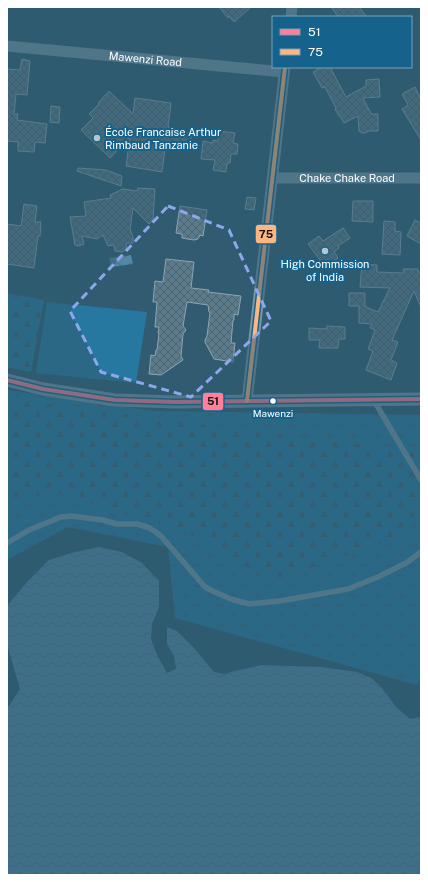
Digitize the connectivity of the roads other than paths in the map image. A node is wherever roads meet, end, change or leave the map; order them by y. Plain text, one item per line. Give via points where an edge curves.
1 (7, 46) edge
2 (285, 70) edge
3 (273, 178) junction
4 (421, 178) edge
5 (7, 380) edge
6 (372, 399) junction
7 (421, 399) edge
8 (247, 401) junction
9 (421, 480) edge
10 (7, 543) edge
11 (421, 552) edge

1 - 2 street, Mawenzi Road
2 - 3 street, Mawenzi Road
3 - 4 street, Chake Chake Road
3 - 8 street, Mawenzi Road
5 - 8 street via 43,389 115,400
6 - 7 street
6 - 8 street
6 - 9 lane
10 - 11 lane via 29,530 61,517 137,524 150,528 161,536 205,587 249,604 348,589 406,563

